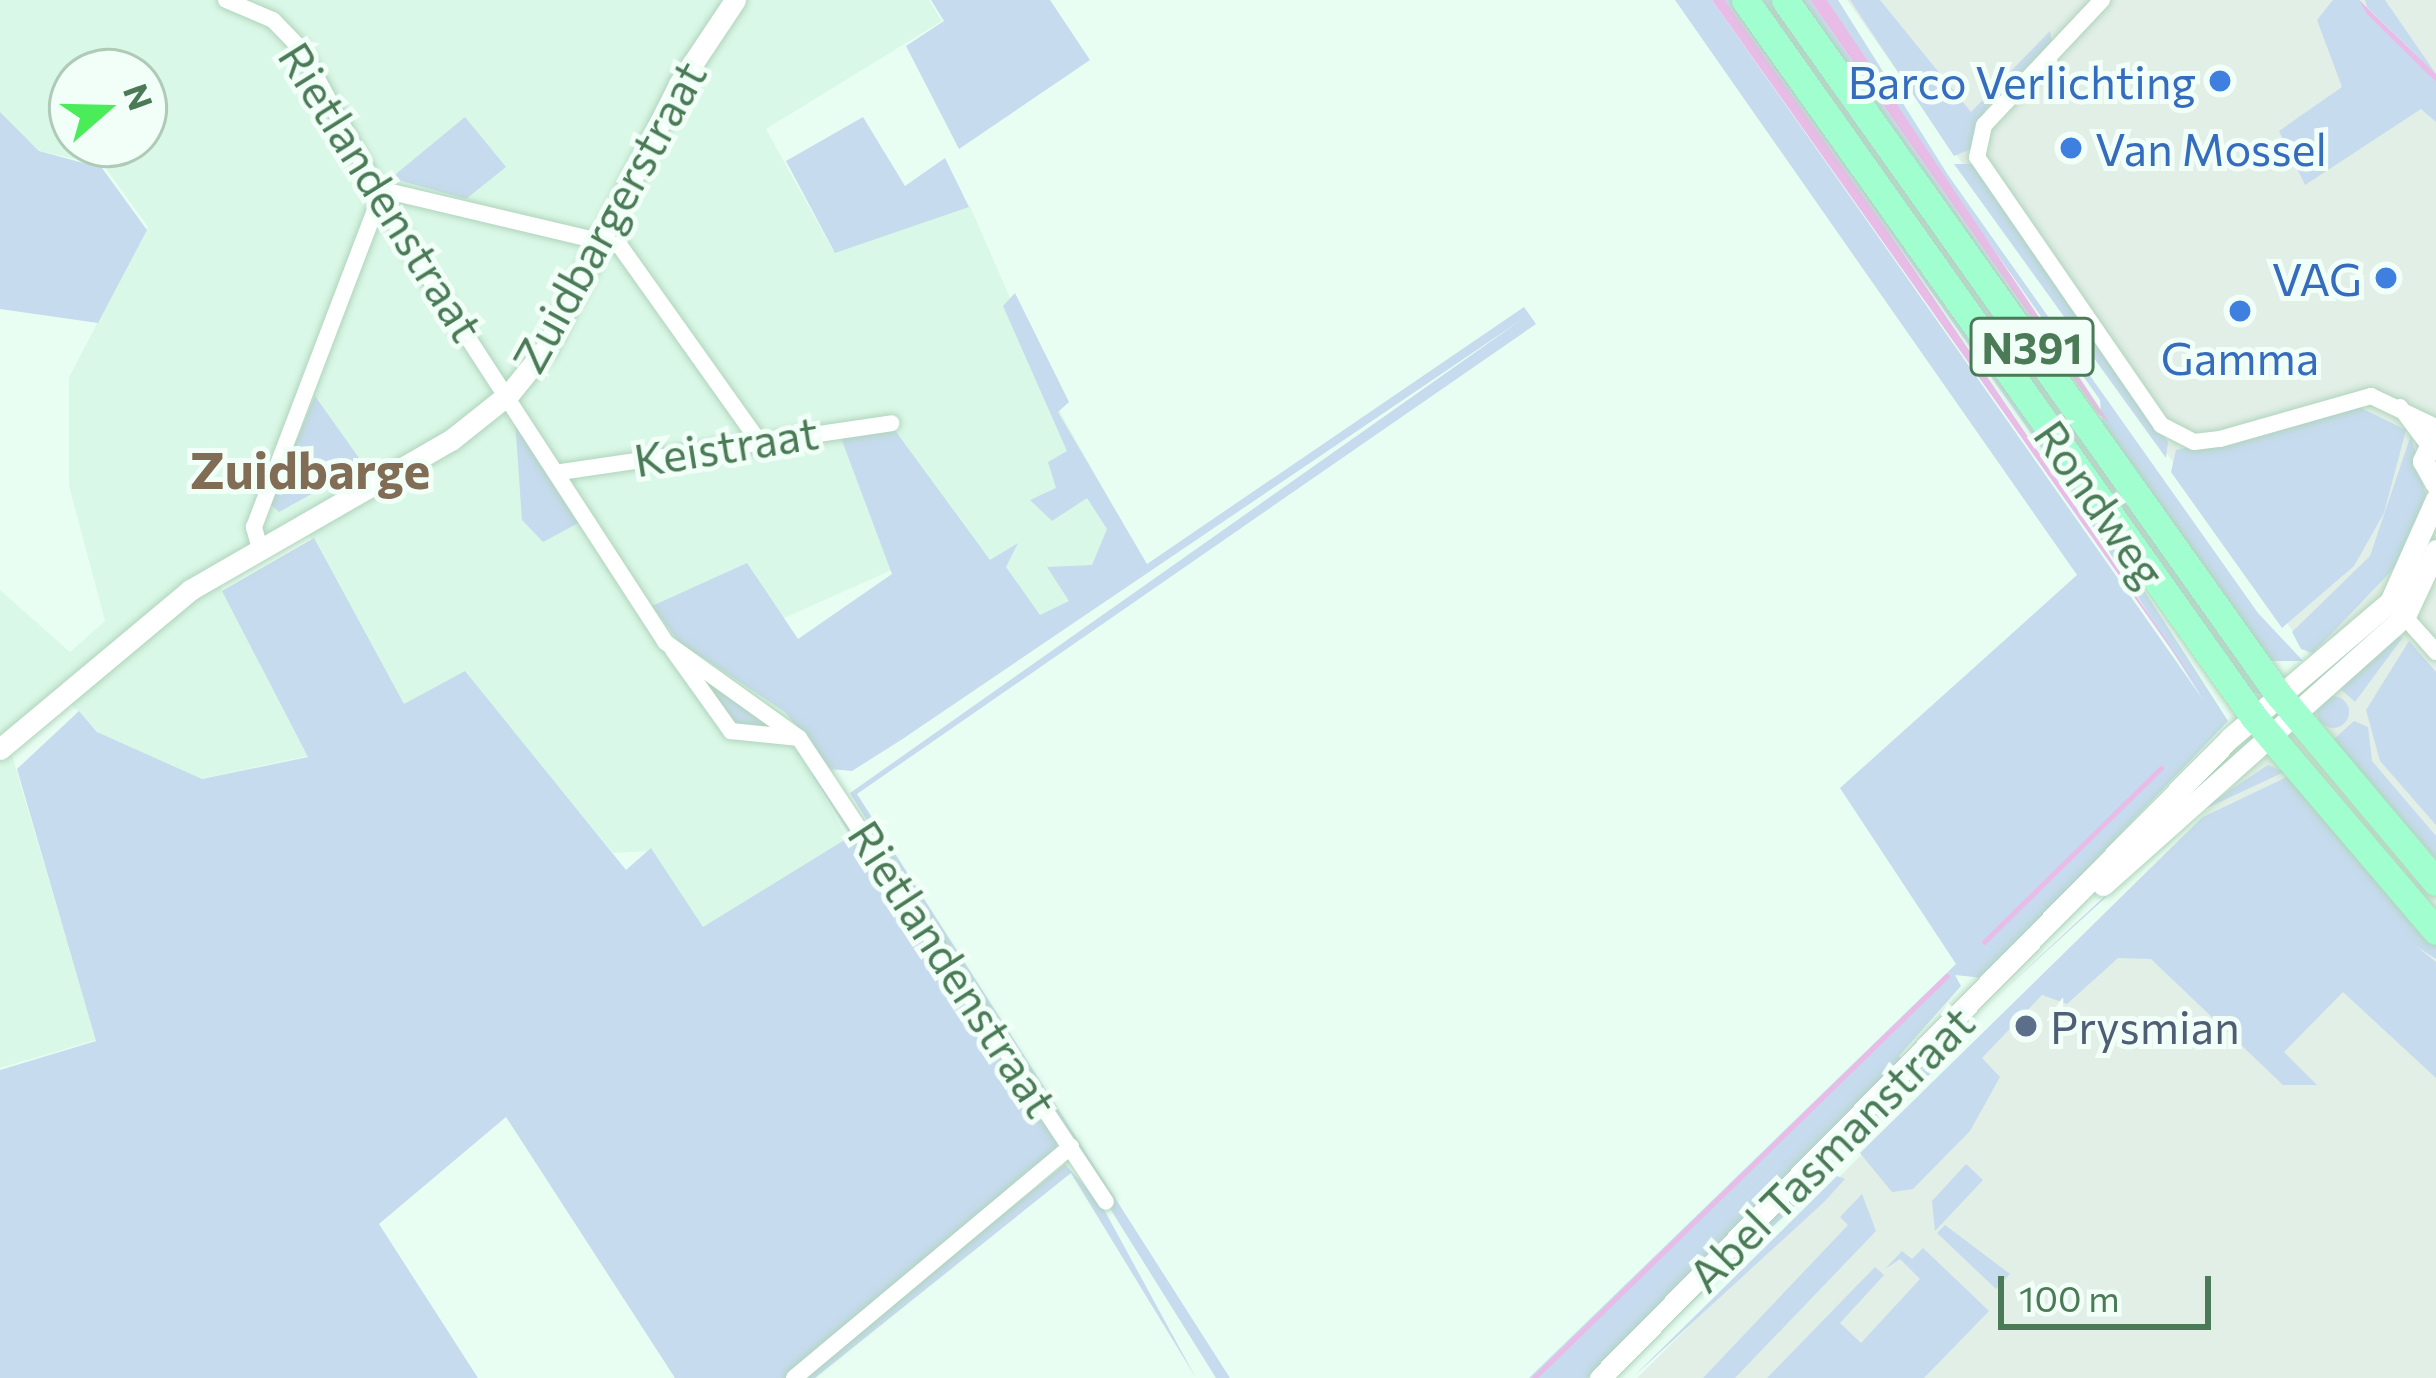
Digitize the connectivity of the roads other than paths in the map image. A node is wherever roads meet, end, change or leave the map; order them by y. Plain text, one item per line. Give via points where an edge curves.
1 (226, 0) edge
2 (735, 0) edge
3 (1744, 0) edge
4 (1785, 0) edge
5 (2102, 0) edge
6 (383, 190) junction
7 (602, 240) junction
8 (510, 393) junction
9 (891, 423) dead end
10 (2433, 434) edge
11 (757, 439) junction
12 (561, 472) junction
13 (2436, 484) edge
14 (2436, 499) edge
15 (259, 545) junction
16 (2436, 550) edge
17 (2397, 609) junction
18 (672, 649) junction
19 (2436, 652) edge
20 (2286, 704) junction
21 (2260, 726) junction
22 (799, 738) junction
23 (0, 749) edge
24 (2436, 882) edge
25 (2436, 931) edge
26 (1071, 1147) junction
27 (1106, 1202) dead end
28 (794, 1378) edge
29 (1600, 1378) edge

1 - 6 street, Rietlandenstraat via 273,20 302,49
2 - 7 street, Zuidbargerstraat
3 - 21 main road, Rondweg / N391
4 - 20 main road, Rondweg / N391
5 - 10 street via 1984,125 1977,157 2161,425 2194,442 2353,399 2400,407
6 - 7 street
6 - 8 street, Rietlandenstraat via 406,244
6 - 15 street via 254,527
7 - 8 street, Zuidbargerstraat via 547,347
7 - 11 street via 632,256
8 - 12 street, Rietlandenstraat
8 - 15 street, Zuidbargerstraat via 451,440
9 - 11 street, Keistraat
10 - 13 street
11 - 12 street, Keistraat
12 - 18 street, Rietlandenstraat
14 - 17 street, Abel Tasmanstraat
15 - 23 street, Zuidbargerstraat via 127,635
16 - 17 street, Abel Tasmanstraat
17 - 19 street
17 - 20 street, Abel Tasmanstraat
18 - 22 street, Rietlandenstraat
18 - 22 street, Rietlandenstraat via 731,730
20 - 21 street, Abel Tasmanstraat
20 - 24 main road, Rondweg / N391
21 - 25 main road, Rondweg / N391
21 - 29 street, Abel Tasmanstraat
22 - 26 street, Rietlandenstraat
26 - 27 street, Rietlandenstraat
26 - 28 street

